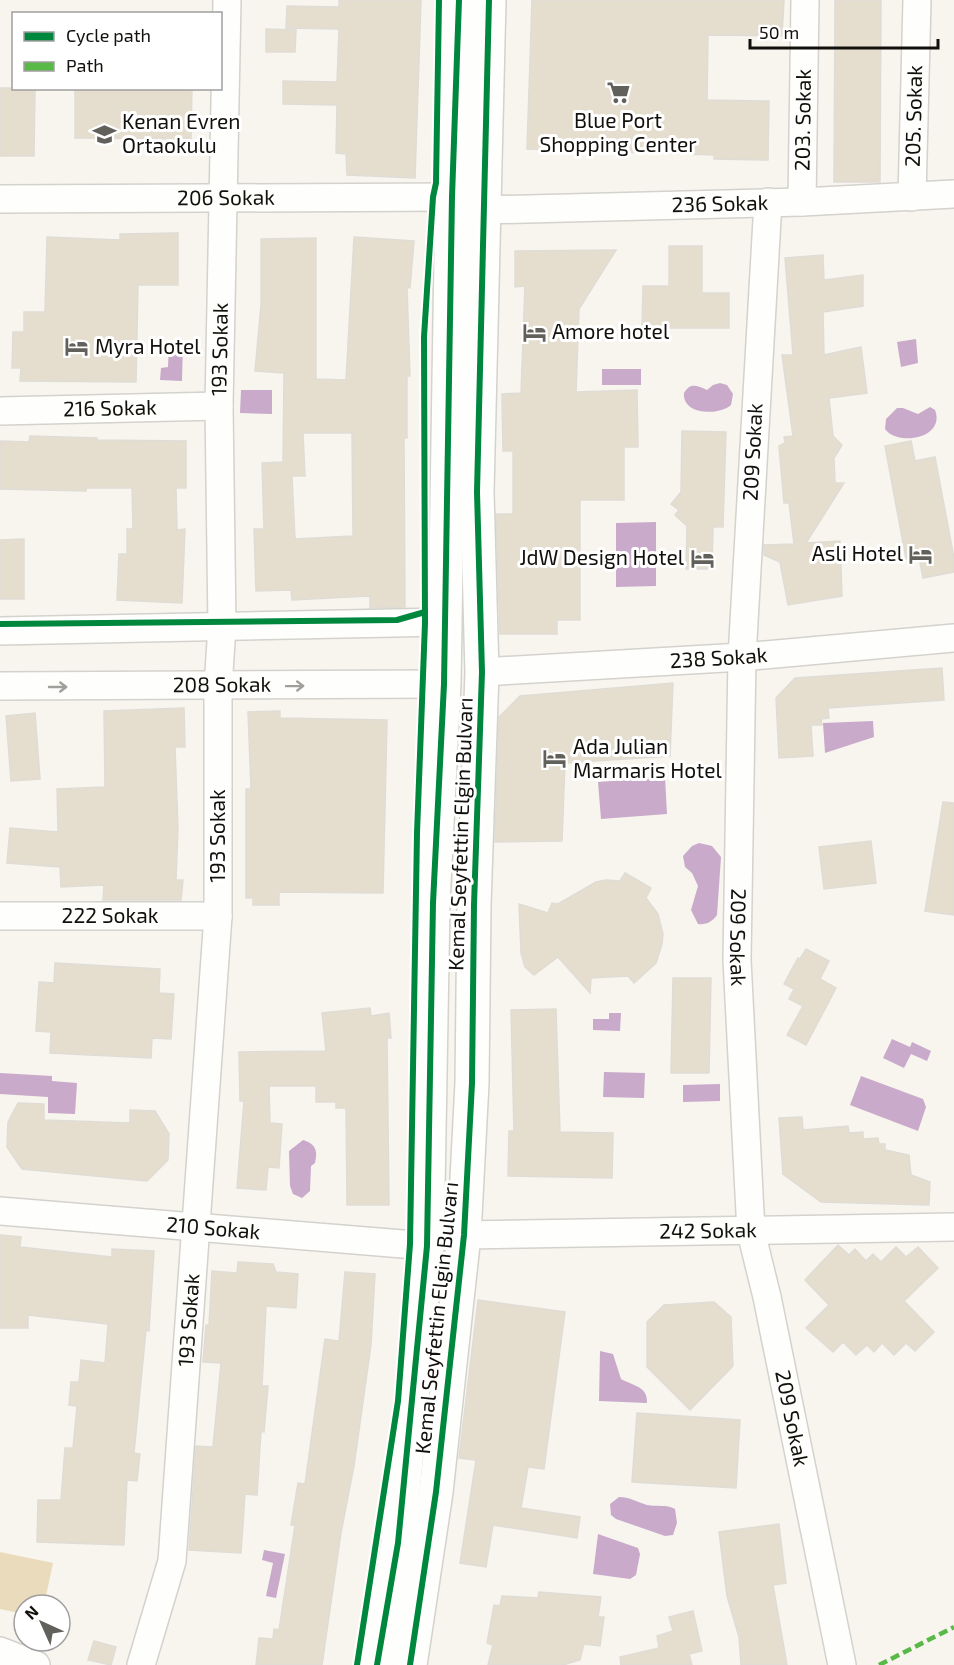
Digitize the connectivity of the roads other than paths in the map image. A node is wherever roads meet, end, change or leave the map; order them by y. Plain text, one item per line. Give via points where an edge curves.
1 (227, 0) edge
2 (459, 0) edge
3 (489, 0) edge
4 (805, 0) edge
5 (917, 0) edge
6 (954, 194) edge
7 (222, 197) junction
8 (452, 197) junction
9 (912, 197) junction
10 (0, 199) edge
11 (768, 202) junction
12 (802, 202) junction
13 (484, 210) junction
14 (219, 406) junction
15 (0, 411) edge
16 (445, 622) junction
17 (222, 627) junction
18 (0, 632) edge
19 (954, 638) edge
20 (742, 657) junction
21 (482, 672) junction
22 (444, 684) junction
23 (0, 686) edge
24 (218, 687) junction
25 (0, 916) edge
26 (218, 916) junction
27 (0, 1211) edge
28 (196, 1226) junction
29 (954, 1227) edge
30 (751, 1232) junction
31 (464, 1235) junction
32 (427, 1246) junction
33 (0, 1651) edge
34 (36, 1665) edge
35 (141, 1665) edge
36 (377, 1665) edge
37 (410, 1665) edge
38 (842, 1665) edge

1 - 7 street, 193 Sokak
2 - 8 main road, Kemal Seyfettin Elgin Bulvarı
3 - 13 main road, Kemal Seyfettin Elgin Bulvarı
4 - 12 street, 203. Sokak
5 - 9 street, 205. Sokak
6 - 9 street, 236 Sokak
7 - 8 street, 206 Sokak
7 - 10 street, 206 Sokak
7 - 14 street, 193 Sokak
8 - 16 main road, Kemal Seyfettin Elgin Bulvarı
9 - 12 street, 236 Sokak
11 - 12 street, 236 Sokak
11 - 13 street, 236 Sokak
11 - 20 street, 209 Sokak
13 - 21 main road, Kemal Seyfettin Elgin Bulvarı via 477,492
14 - 15 street, 216 Sokak
14 - 17 street, 193 Sokak
16 - 17 street
16 - 22 main road, Kemal Seyfettin Elgin Bulvarı
17 - 18 street
17 - 24 street, 193 Sokak
19 - 20 street, 238 Sokak
20 - 21 street, 238 Sokak
20 - 30 street, 209 Sokak via 737,960
21 - 31 main road, Kemal Seyfettin Elgin Bulvarı via 472,1083
24 -> 22 street, 208 Sokak
22 - 32 main road, Kemal Seyfettin Elgin Bulvarı via 433,903
23 -> 24 street, 208 Sokak
24 - 26 street, 193 Sokak
25 - 26 street, 222 Sokak
26 - 28 street, 193 Sokak
27 - 28 street, 210 Sokak
28 - 32 street, 210 Sokak
28 - 35 street, 193 Sokak via 172,1561
29 - 30 street, 242 Sokak
30 - 31 street, 242 Sokak
30 - 38 street, 209 Sokak
31 - 37 main road, Kemal Seyfettin Elgin Bulvarı via 436,1492
32 - 36 main road, Kemal Seyfettin Elgin Bulvarı via 398,1543
33 - 34 street

